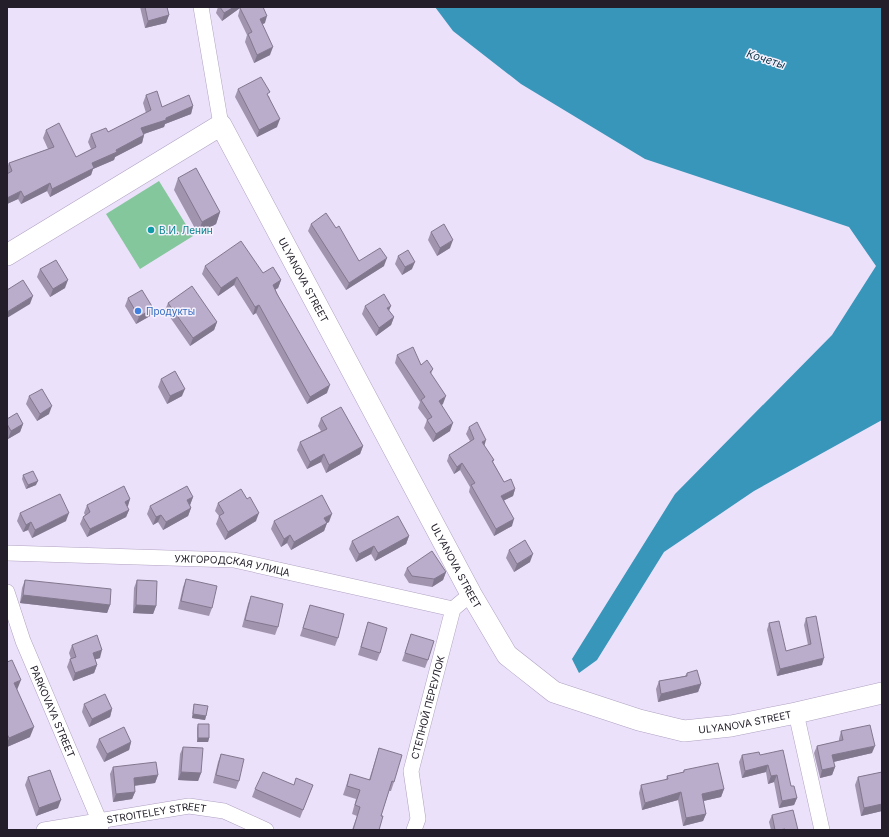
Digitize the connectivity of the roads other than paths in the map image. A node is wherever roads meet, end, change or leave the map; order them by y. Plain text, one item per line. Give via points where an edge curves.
1 (201, 7) edge
2 (220, 125) junction
3 (7, 255) edge
4 (7, 553) edge
5 (7, 592) edge
6 (471, 594) junction
7 (453, 609) junction
8 (882, 693) edge
9 (796, 714) junction
10 (100, 825) edge
11 (44, 830) edge
12 (266, 830) edge
13 (414, 830) edge
14 (822, 830) edge

1 - 2 street, ULYANOVA STREET
2 - 3 street
2 - 6 street, ULYANOVA STREET
4 - 7 street, УЖГОРОДСКАЯ УЛИЦА via 234,560
5 - 10 street, PARKOVAYA STREET via 23,641
6 - 7 street
6 - 9 street, ULYANOVA STREET via 507,655 554,692 639,720 684,731 731,726
7 - 13 street, СТЕПНОЙ ПЕРЕУЛОК via 411,771 418,819
8 - 9 street, ULYANOVA STREET
9 - 14 street
10 - 11 street, STROITELEY STREET
10 - 12 street, STROITELEY STREET via 189,806 224,811

